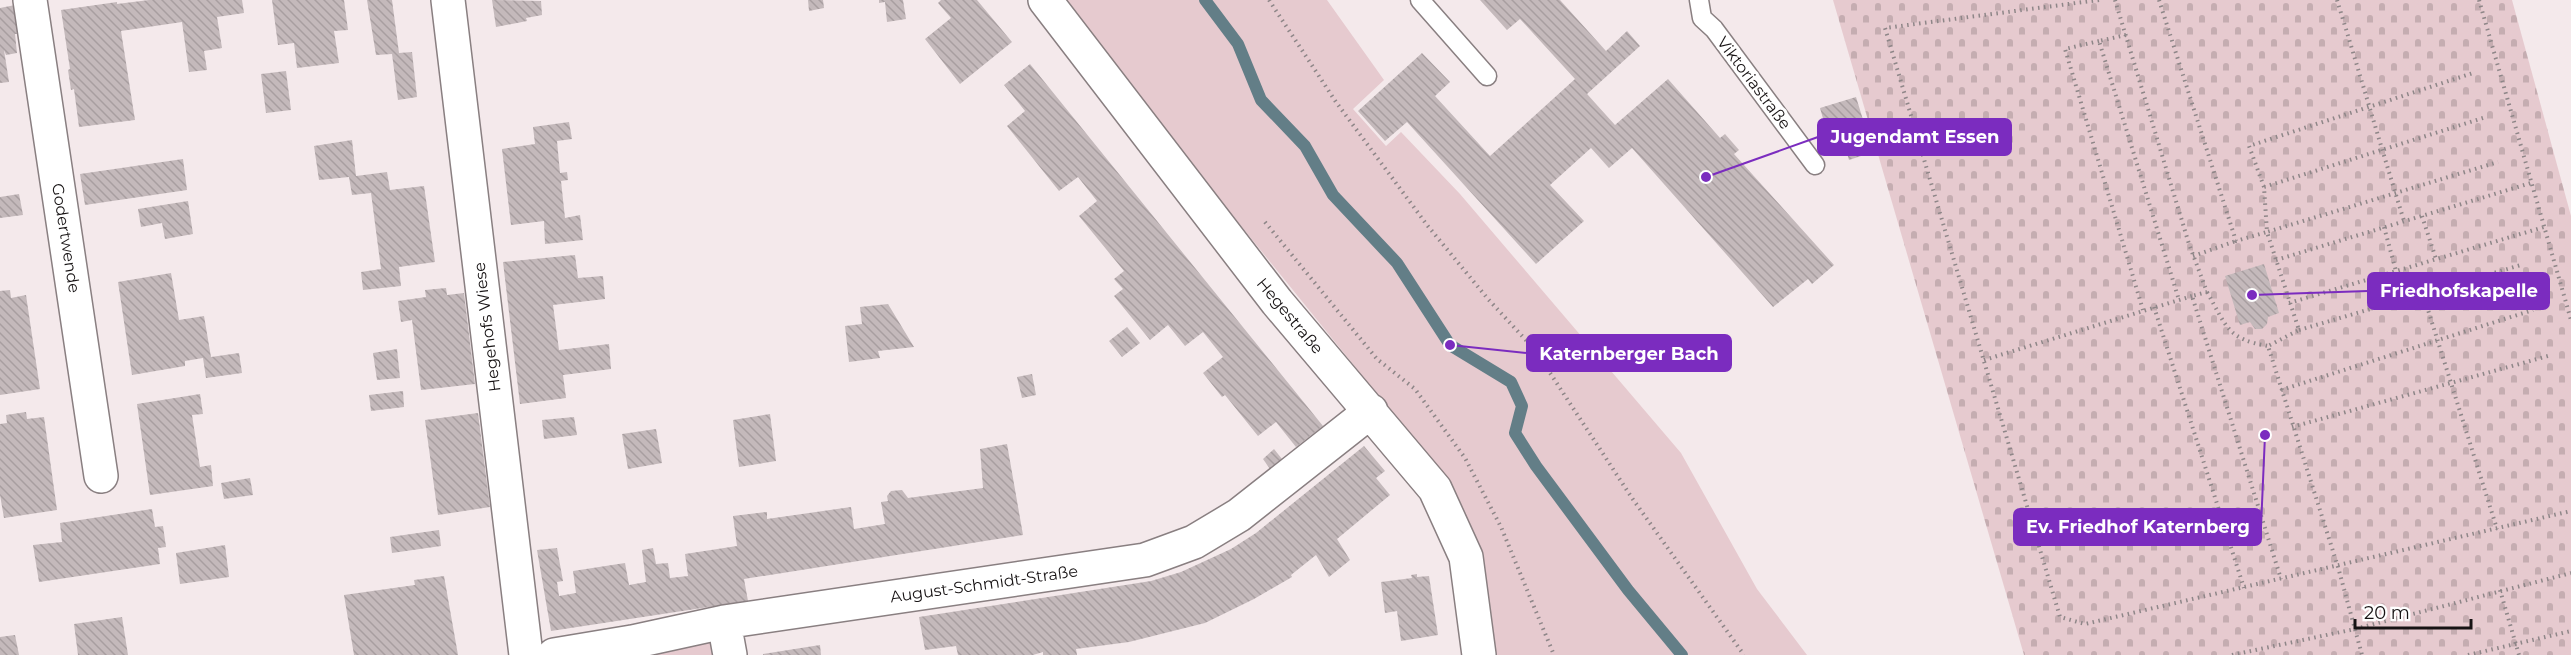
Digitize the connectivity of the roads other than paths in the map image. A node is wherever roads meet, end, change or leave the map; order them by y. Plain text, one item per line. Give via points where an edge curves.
1 (30, 0) edge
2 (448, 0) edge
3 (1045, 0) edge
4 (1420, 0) edge
5 (1699, 0) edge
6 (1487, 76) dead end
7 (1815, 165) dead end
8 (1371, 411) junction
9 (101, 476) dead end
10 (724, 622) junction
11 (526, 655) edge
12 (554, 655) edge
13 (730, 655) edge
14 (1479, 655) edge

1 - 9 street, Godertwende
2 - 11 street, Hegehofs Wiese
3 - 8 street, Hegestraße via 1277,302
4 - 6 lane
5 - 7 lane, Viktoriastraße via 1702,18
8 - 10 street, August-Schmidt-Straße via 1239,515 1194,542 1145,560
8 - 14 street, Hegestraße via 1435,489 1466,557
10 - 12 street, August-Schmidt-Straße
10 - 13 street

